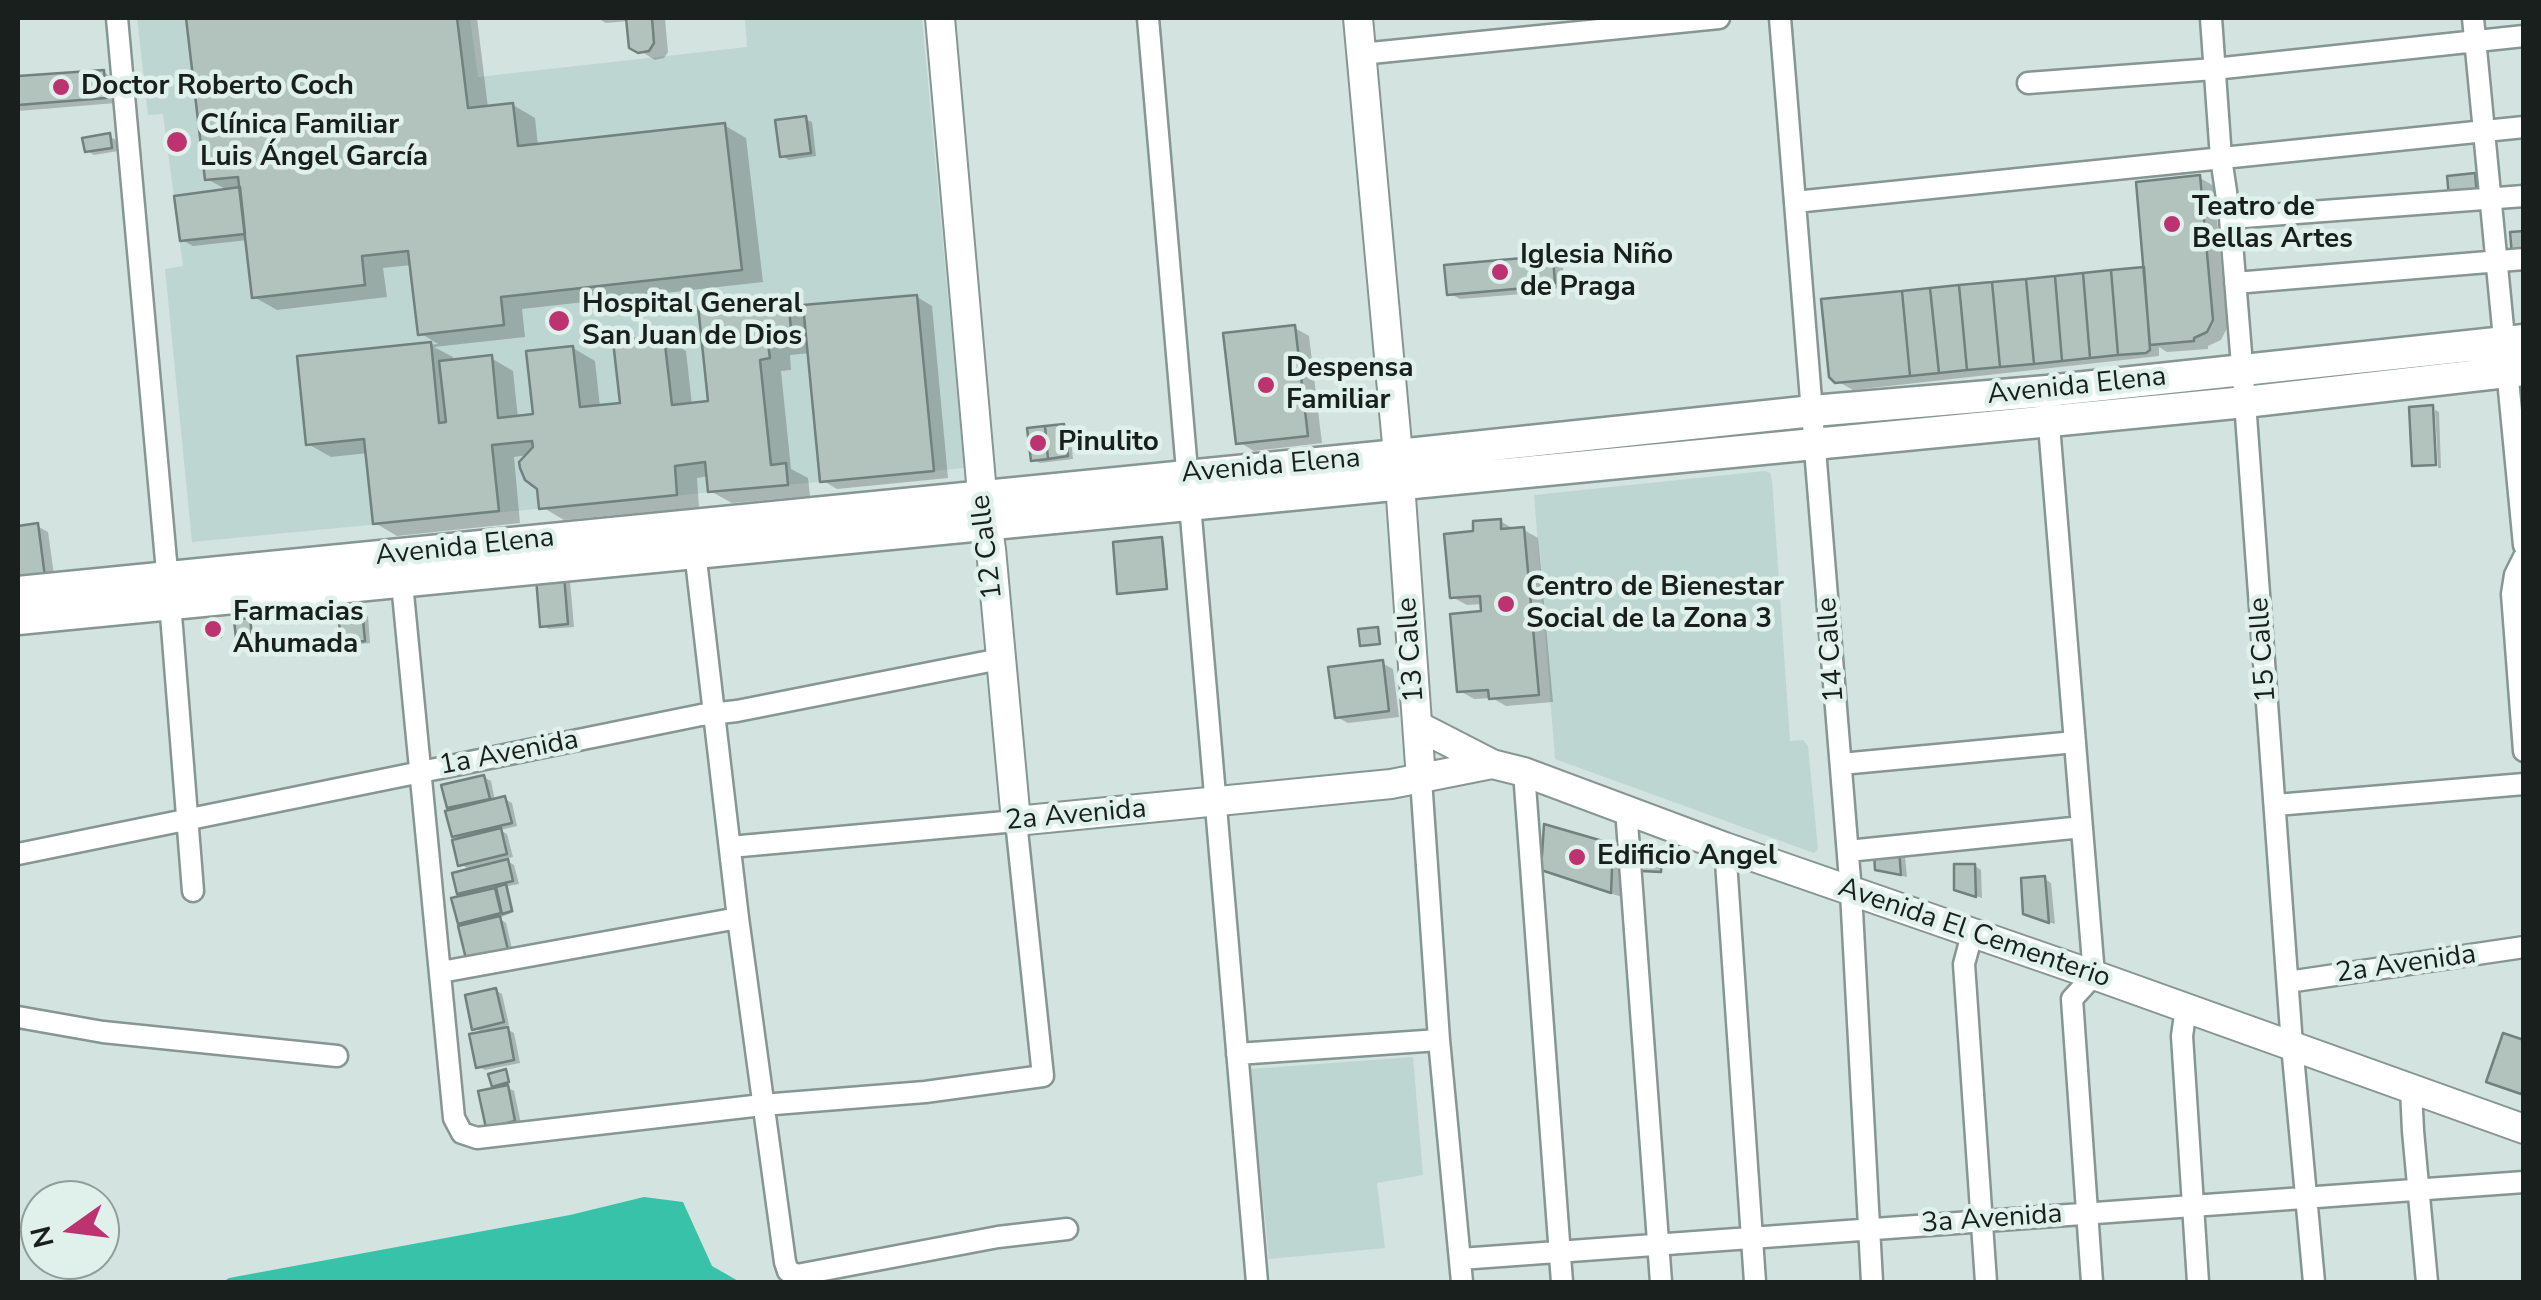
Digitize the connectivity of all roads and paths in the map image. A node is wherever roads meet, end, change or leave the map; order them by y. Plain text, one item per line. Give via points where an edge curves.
1 (117, 18) edge
2 (940, 18) edge
3 (1148, 18) edge
4 (1358, 18) edge
5 (1719, 18) edge
6 (1780, 18) edge
7 (2211, 18) edge
8 (2472, 18) edge
9 (2524, 36) edge
10 (2475, 41) junction
11 (1361, 54) junction
12 (2214, 69) junction
13 (2028, 84) dead end
14 (2524, 127) edge
15 (2484, 131) junction
16 (2221, 158) junction
17 (2524, 196) edge
18 (2490, 200) junction
19 (1796, 202) junction
20 (2230, 218) junction
21 (2524, 260) edge
22 (2496, 262) junction
23 (2236, 283) junction
24 (2514, 356) edge
25 (2242, 369) junction
26 (2245, 402) junction
27 (2048, 406) junction
28 (1813, 412) junction
29 (1816, 443) junction
30 (1399, 470) junction
31 (1188, 490) junction
32 (984, 510) junction
33 (694, 539) junction
34 (2524, 545) edge
35 (401, 568) junction
36 (2521, 569) edge
37 (169, 590) junction
38 (18, 592) edge
39 (18, 618) edge
40 (1000, 659) junction
41 (713, 714) junction
42 (1418, 726) junction
43 (2075, 742) junction
44 (2524, 751) edge
45 (1492, 764) junction
46 (1841, 764) junction
47 (420, 772) junction
48 (1524, 772) junction
49 (1421, 779) junction
50 (2524, 784) edge
51 (1216, 803) junction
52 (2276, 805) junction
53 (1626, 808) junction
54 (186, 819) junction
55 (1016, 821) junction
56 (2082, 827) junction
57 (730, 847) junction
58 (1725, 847) junction
59 (1848, 850) junction
60 (18, 854) edge
61 (193, 891) dead end
62 (1851, 892) junction
63 (738, 918) junction
64 (1972, 934) junction
65 (2524, 947) edge
66 (440, 972) junction
67 (2094, 975) junction
68 (2288, 982) junction
69 (2186, 1008) junction
70 (18, 1017) edge
71 (1439, 1040) junction
72 (2292, 1045) junction
73 (1237, 1054) junction
74 (337, 1056) dead end
75 (2412, 1089) junction
76 (762, 1105) junction
77 (2524, 1129) edge
78 (2524, 1182) edge
79 (2418, 1189) junction
80 (2306, 1197) junction
81 (2192, 1205) junction
82 (2086, 1213) junction
83 (1981, 1220) junction
84 (1067, 1229) dead end
85 (1868, 1229) junction
86 (1750, 1238) junction
87 (1658, 1244) junction
88 (1559, 1251) junction
89 (1460, 1260) junction
90 (1256, 1282) edge
91 (1462, 1282) edge
92 (1562, 1282) edge
93 (1661, 1282) edge
94 (1755, 1282) edge
95 (1872, 1282) edge
96 (1986, 1282) edge
97 (2092, 1282) edge
98 (2198, 1282) edge
99 (2314, 1282) edge
100 (2427, 1282) edge

1 - 37 street
2 - 32 main road, 12 Calle
3 - 31 street
4 - 11 main road, 13 Calle
5 - 11 street
6 - 19 street, 14 Calle
7 - 12 street, 15 Calle
8 - 10 street
9 - 10 street
10 - 12 street
10 - 15 street
11 - 30 main road, 13 Calle
12 - 13 street
12 - 16 street, 15 Calle
14 - 15 street
15 - 16 street
15 - 18 street
16 - 19 street
16 - 20 street, 15 Calle
17 - 18 street
18 - 20 street
18 - 22 street
19 - 28 street, 14 Calle
20 - 23 street, 15 Calle
21 - 22 street
22 - 23 street
22 - 24 street
23 - 25 street, 15 Calle
24 - 25 main road, Avenida Elena
24 - 26 main road, Avenida Elena
24 - 34 street
25 - 26 street, 15 Calle
25 - 27 main road, Avenida Elena
26 - 27 main road, Avenida Elena
26 - 52 street, 15 Calle
27 - 28 main road, Avenida Elena
27 - 29 main road, Avenida Elena
27 - 43 street
28 - 29 street, 14 Calle
28 - 30 main road, Avenida Elena
29 - 30 main road, Avenida Elena
29 - 46 street, 14 Calle
30 - 31 main road, Avenida Elena
30 - 42 main road, 13 Calle
31 - 32 main road, Avenida Elena
31 - 51 street
32 - 33 main road, Avenida Elena
32 - 40 main road, 12 Calle
33 - 35 main road, Avenida Elena
33 - 41 street
35 - 37 main road, Avenida Elena
35 - 47 street
36 - 44 street via 2512,594
37 - 38 main road, Avenida Elena
37 - 39 main road, Avenida Elena
37 - 54 street
40 - 41 street, 1a Avenida
40 - 55 main road, 12 Calle
41 - 47 street, 1a Avenida
41 - 57 street
42 - 45 main road
42 - 49 main road, 13 Calle
43 - 46 street
43 - 56 street
45 - 48 main road, Avenida El Cementerio
45 - 49 main road, Avenida El Cementerio
46 - 59 street, 14 Calle
47 - 54 street, 1a Avenida
47 - 66 street
48 - 53 main road, Avenida El Cementerio
48 - 88 street
49 - 51 main road, 2a Avenida
49 - 71 street, 13 Calle
50 - 52 street
51 - 55 main road, 2a Avenida
51 - 73 street
52 - 68 street, 15 Calle
53 - 58 main road, Avenida El Cementerio
53 - 87 street
54 - 60 street, 1a Avenida
54 - 61 street
55 - 57 street, 2a Avenida
55 - 76 street, 12 Calle via 1043,1076
56 - 59 street
56 - 67 street
57 - 63 street
58 - 62 main road, Avenida El Cementerio
58 - 86 street
59 - 62 street, 14 Calle
62 - 64 main road, Avenida El Cementerio
62 - 85 street, 14 Calle
63 - 66 street
63 - 76 street
64 - 67 main road, Avenida El Cementerio
64 - 83 street via 1964,964
65 - 68 street, 2a Avenida
66 - 76 street via 454,1118 462,1133 477,1138
67 - 69 main road, Avenida El Cementerio
67 - 82 street via 2072,999
68 - 72 street, 15 Calle
69 - 72 main road, Avenida El Cementerio
69 - 81 street
70 - 74 street
71 - 73 street
71 - 89 street, 13 Calle
72 - 75 main road, Avenida El Cementerio
72 - 80 street, 15 Calle
73 - 90 street
75 - 77 main road, Avenida El Cementerio
75 - 79 street
76 - 84 street via 788,1271 798,1275
78 - 79 street, 3a Avenida
79 - 80 street, 3a Avenida
79 - 100 street
80 - 81 street, 3a Avenida
80 - 99 street, 15 Calle
81 - 82 street, 3a Avenida
81 - 98 street
82 - 83 street, 3a Avenida
82 - 97 street
83 - 85 street, 3a Avenida
83 - 96 street
85 - 86 street, 3a Avenida
85 - 95 street, 14 Calle
86 - 87 street, 3a Avenida
86 - 94 street
87 - 88 street, 3a Avenida
87 - 93 street
88 - 89 street, 3a Avenida
88 - 92 street
89 - 91 street, 13 Calle

